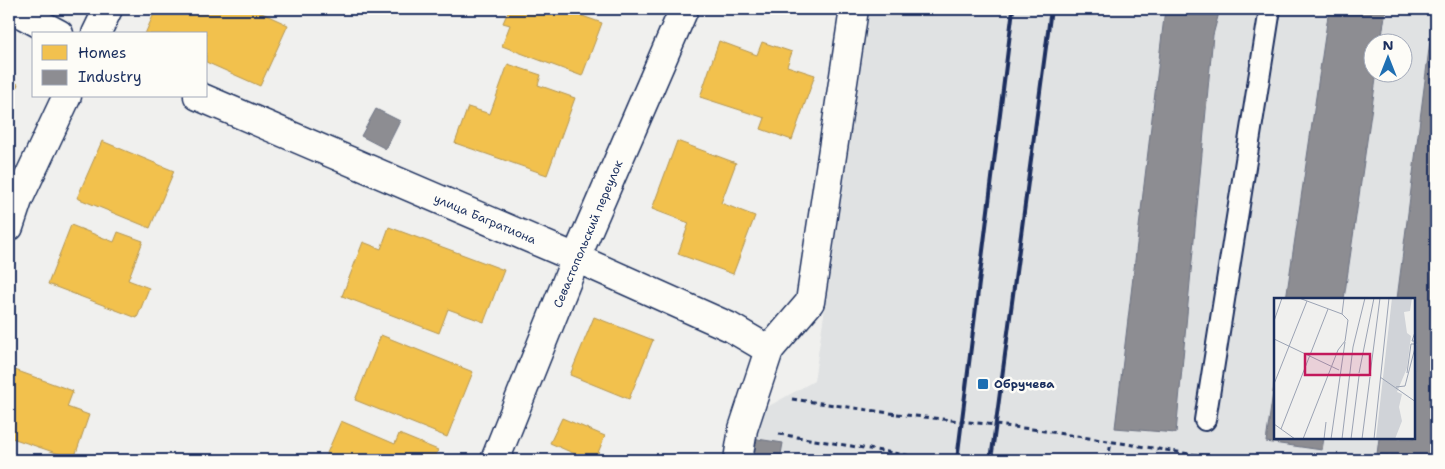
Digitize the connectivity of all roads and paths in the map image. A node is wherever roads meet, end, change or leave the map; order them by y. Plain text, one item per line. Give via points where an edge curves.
1 (12, 9) edge
2 (108, 9) edge
3 (684, 9) edge
4 (854, 9) edge
5 (1270, 9) edge
6 (55, 32) edge
7 (97, 32) edge
8 (66, 98) edge
9 (203, 98) edge
10 (9, 227) edge
11 (576, 258) junction
12 (769, 350) junction
13 (755, 393) junction
14 (1205, 420) dead end
15 (743, 429) junction
16 (1111, 442) junction
17 (495, 460) edge
18 (738, 460) edge
19 (935, 460) edge
20 (1108, 460) edge
21 (1228, 460) edge

1 - 6 street
2 - 7 street
3 - 11 street, Севастопольский переулок
4 - 12 street via 810,302
5 - 14 lane
8 - 10 street via 18,200
9 - 11 street, улица Багратиона
11 - 12 street, улица Багратиона via 730,327
11 - 17 street, Севастопольский переулок
12 - 13 street
13 - 15 street
13 - 16 path, bridge
15 - 18 street
15 - 19 path
16 - 20 path
16 - 21 path

